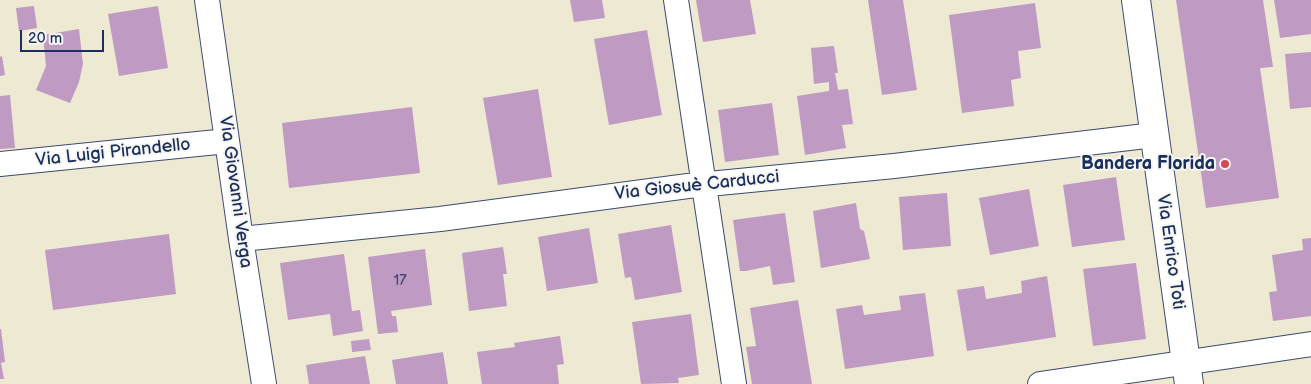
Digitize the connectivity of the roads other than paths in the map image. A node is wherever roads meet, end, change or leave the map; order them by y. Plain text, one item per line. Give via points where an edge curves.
1 (207, 0) edge
2 (676, 0) edge
3 (1136, 0) edge
4 (1154, 135) junction
5 (227, 141) junction
6 (0, 164) edge
7 (703, 184) junction
8 (241, 239) junction
9 (1311, 344) edge
10 (1188, 373) edge
11 (264, 384) edge
12 (734, 384) edge
13 (1040, 384) edge

1 - 5 street, Via Giovanni Verga
2 - 7 street
3 - 4 street, Via Enrico Toti
4 - 7 street, Via Giosuè Carducci via 894,166
4 - 10 street, Via Enrico Toti
5 - 6 street, Via Luigi Pirandello
5 - 8 street, Via Giovanni Verga
7 - 8 street, Via Giosuè Carducci via 440,219
7 - 12 street
8 - 11 street, Via Giovanni Verga
9 - 10 street
10 - 13 street

